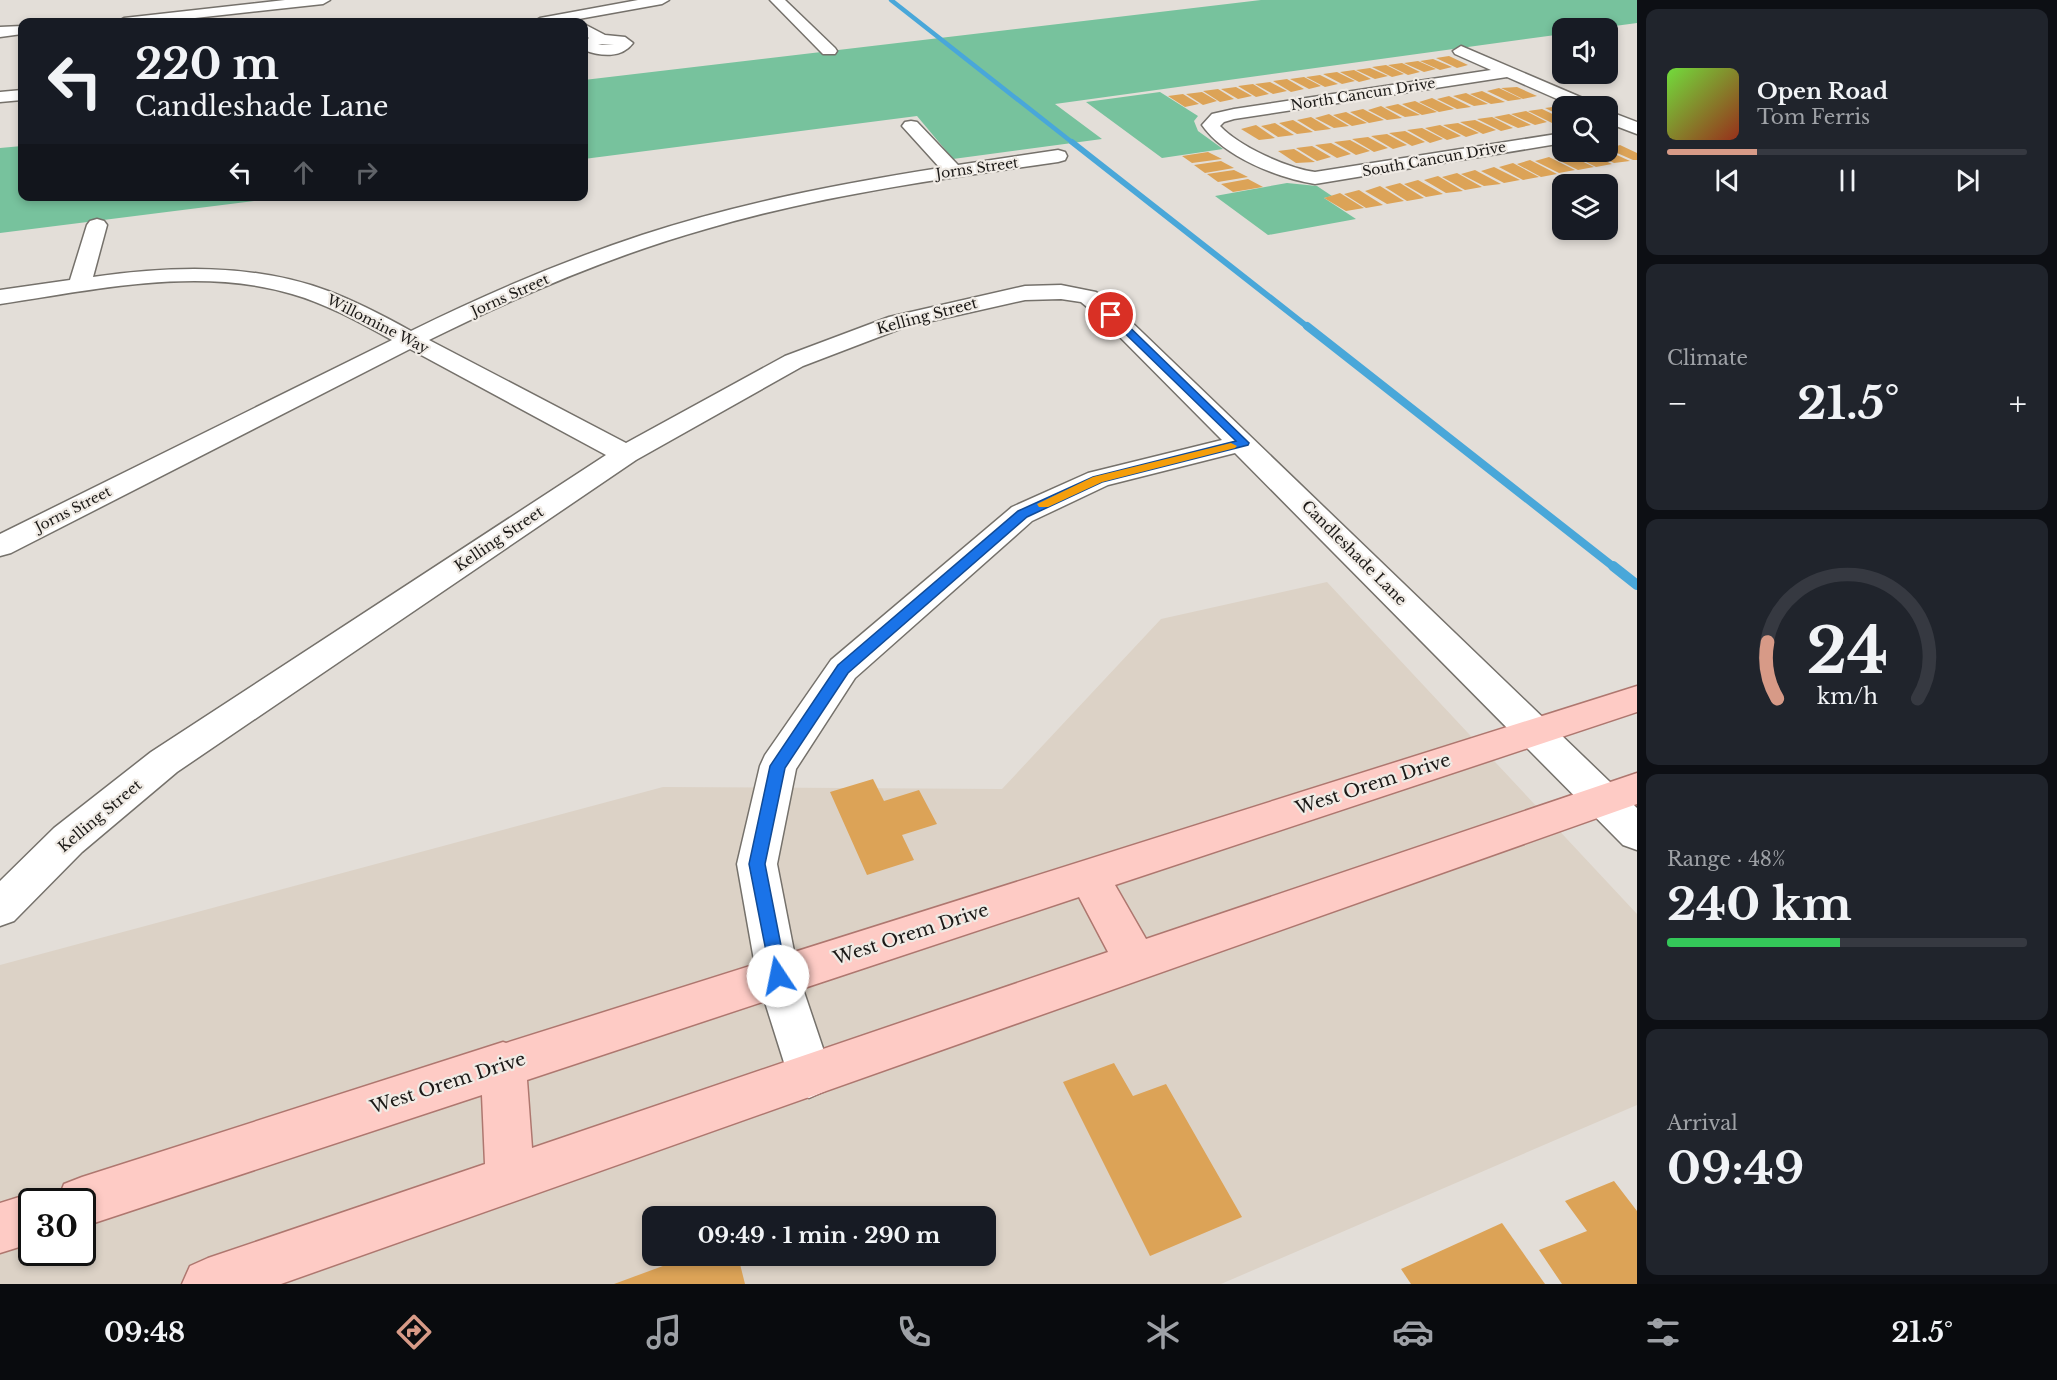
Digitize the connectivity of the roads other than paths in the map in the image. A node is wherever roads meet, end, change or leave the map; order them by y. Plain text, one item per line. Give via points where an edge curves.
1 (161, 0) edge
2 (323, 0) edge
3 (662, 0) edge
4 (777, 0) edge
5 (156, 18) edge
6 (179, 18) edge
7 (579, 18) edge
8 (18, 30) edge
9 (588, 31) edge
10 (0, 32) edge
11 (601, 39) dead end
12 (829, 51) dead end
13 (1461, 51) dead end
14 (1509, 72) junction
15 (18, 95) edge
16 (1563, 96) edge
17 (0, 97) edge
18 (1218, 118) joint
19 (1618, 121) edge
20 (911, 126) dead end
21 (1634, 128) edge
22 (1618, 129) edge
23 (1552, 140) edge
24 (1058, 156) dead end
25 (953, 171) junction
26 (97, 225) dead end
27 (79, 286) junction
28 (1061, 292) joint
29 (0, 297) edge
30 (410, 340) junction
31 (1244, 443) junction
32 (626, 454) junction
33 (0, 546) edge
34 (1637, 699) edge
35 (1535, 732) junction
36 (1620, 794) edge
37 (1637, 833) edge
38 (1089, 876) junction
39 (0, 908) edge
40 (1137, 962) junction
41 (778, 976) junction
42 (503, 1065) junction
43 (809, 1075) junction
44 (510, 1179) junction
45 (96, 1197) edge
46 (18, 1222) edge
47 (0, 1228) edge
48 (208, 1284) edge

1 - 5 street
2 - 6 street
3 - 7 street
4 - 12 street
8 - 10 street
9 - 11 street
13 - 14 street
14 - 16 street
14 - 18 street, North Cancun Drive
15 - 17 street
18 - 23 street, South Cancun Drive via 1211,125 1216,132 1270,167 1304,177 1333,177
19 - 21 street
20 - 25 street
21 - 22 street
24 - 25 street, Jorns Street
25 - 30 street, Jorns Street via 760,207 649,239 564,271
26 - 27 street
27 - 29 street, Willomine Way
27 - 30 street, Willomine Way via 209,276 279,283 334,301
28 - 31 street, Candleshade Lane via 1088,297 1111,315
28 - 32 street, Kelling Street via 1025,293 897,322 794,361
30 - 32 street, Willomine Way
30 - 33 street, Jorns Street
31 - 35 street, Candleshade Lane
31 - 41 street via 1098,479 1022,514 843,669 778,766 773,788 757,864
32 - 39 street, Kelling Street via 164,762 68,840
34 - 35 main road, West Orem Drive
35 - 36 street, Candleshade Lane
35 - 38 main road, West Orem Drive
36 - 37 street, Candleshade Lane
36 - 40 main road
38 - 40 main road
38 - 41 main road, West Orem Drive
40 - 43 main road
41 - 42 main road, West Orem Drive
41 - 43 street
42 - 44 main road
42 - 45 main road, West Orem Drive
43 - 44 main road
44 - 48 main road
46 - 47 main road

